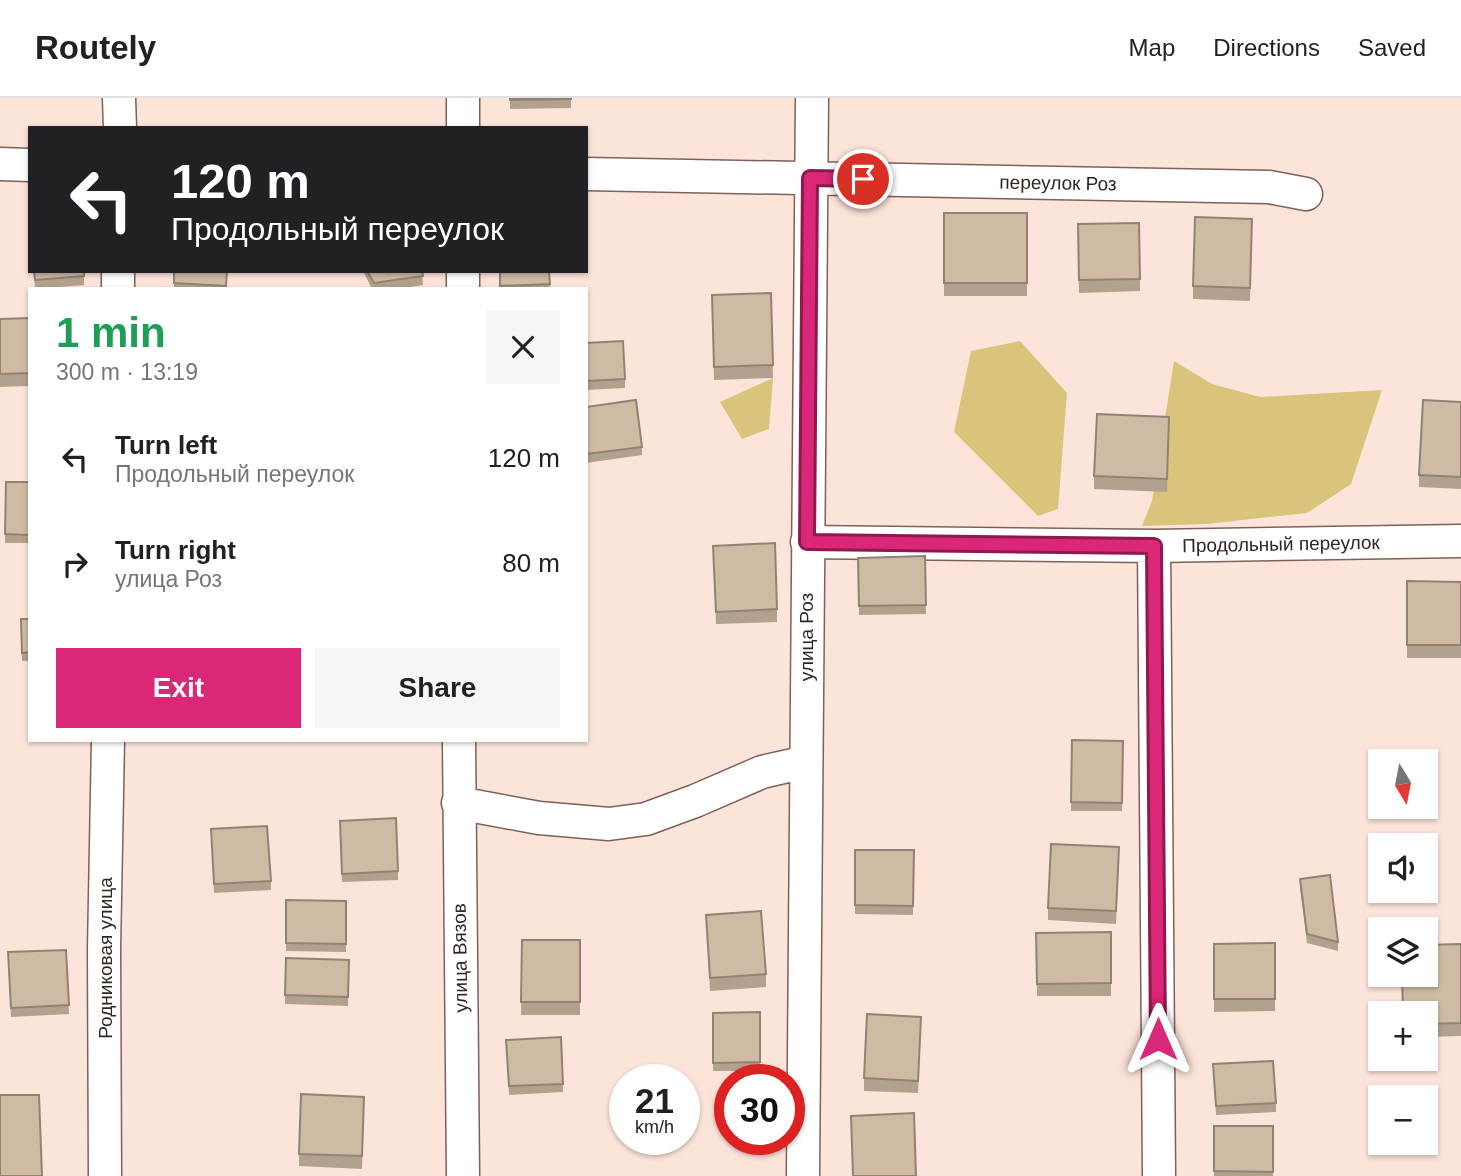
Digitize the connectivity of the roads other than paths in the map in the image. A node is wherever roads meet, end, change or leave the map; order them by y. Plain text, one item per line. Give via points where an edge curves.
1 (120, 98) edge
2 (463, 98) edge
3 (812, 98) edge
4 (120, 126) edge
5 (463, 126) edge
6 (0, 164) edge
7 (28, 165) edge
8 (588, 174) edge
9 (810, 178) junction
10 (1306, 194) dead end
11 (1461, 541) edge
12 (807, 542) junction
13 (1154, 546) junction
14 (108, 742) edge
15 (459, 742) edge
16 (806, 762) junction
17 (458, 803) junction
18 (104, 1176) edge
19 (463, 1176) edge
20 (803, 1176) edge
21 (1159, 1176) edge

1 - 4 street
2 - 5 street
3 - 9 street, улица Роз
6 - 7 street
8 - 9 street, переулок Роз
9 - 10 street, переулок Роз via 1269,187
9 - 12 street, улица Роз
11 - 13 street, Продольный переулок
12 - 13 street, Продольный переулок
12 - 16 street, улица Роз
13 - 21 street
14 - 18 street, Родниковая улица
15 - 17 street, улица Вязов
16 - 17 street via 762,772 646,819 609,824 539,818
16 - 20 street, улица Роз
17 - 19 street, улица Вязов

